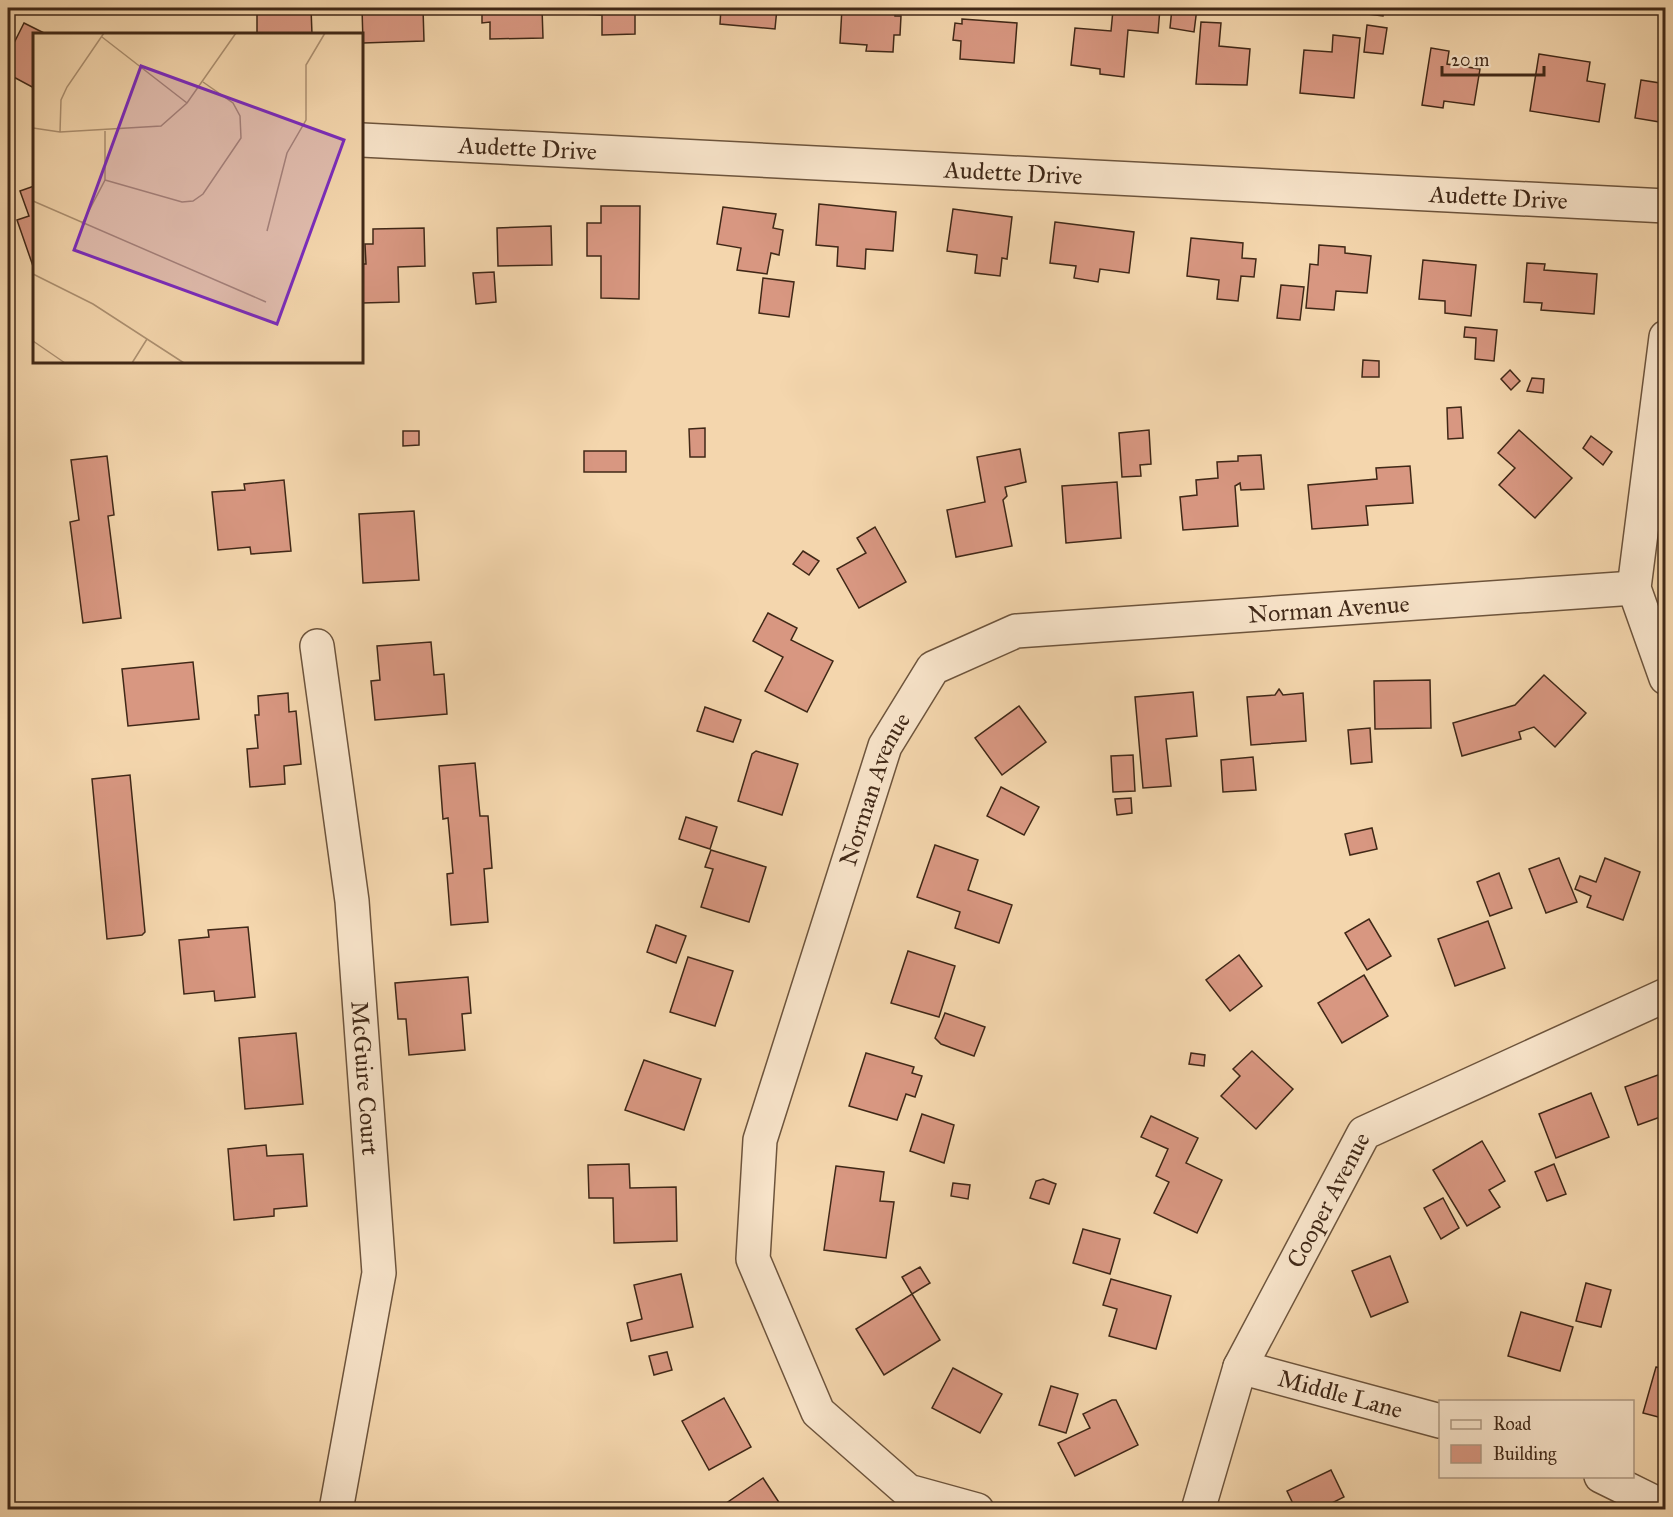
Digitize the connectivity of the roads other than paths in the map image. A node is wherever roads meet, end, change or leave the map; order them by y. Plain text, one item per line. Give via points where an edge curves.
1 (363, 140) edge
2 (1665, 206) edge
3 (1665, 337) edge
4 (1634, 588) junction
5 (317, 646) dead end
6 (1665, 678) edge
7 (1665, 995) edge
8 (1240, 1367) junction
9 (1439, 1421) edge
10 (1605, 1478) edge
11 (1665, 1508) edge
12 (336, 1509) edge
13 (977, 1509) edge
14 (1198, 1509) edge

1 - 2 street, Audette Drive
3 - 4 street
4 - 6 street
4 - 13 street, Norman Avenue via 1016,631 933,668 885,746 760,1140 753,1259 818,1412 908,1491
5 - 12 street, McGuire Court via 352,901 379,1274
7 - 8 street, Cooper Avenue via 1364,1133
8 - 9 street, Middle Lane
8 - 14 street, Cooper Avenue
10 - 11 street

